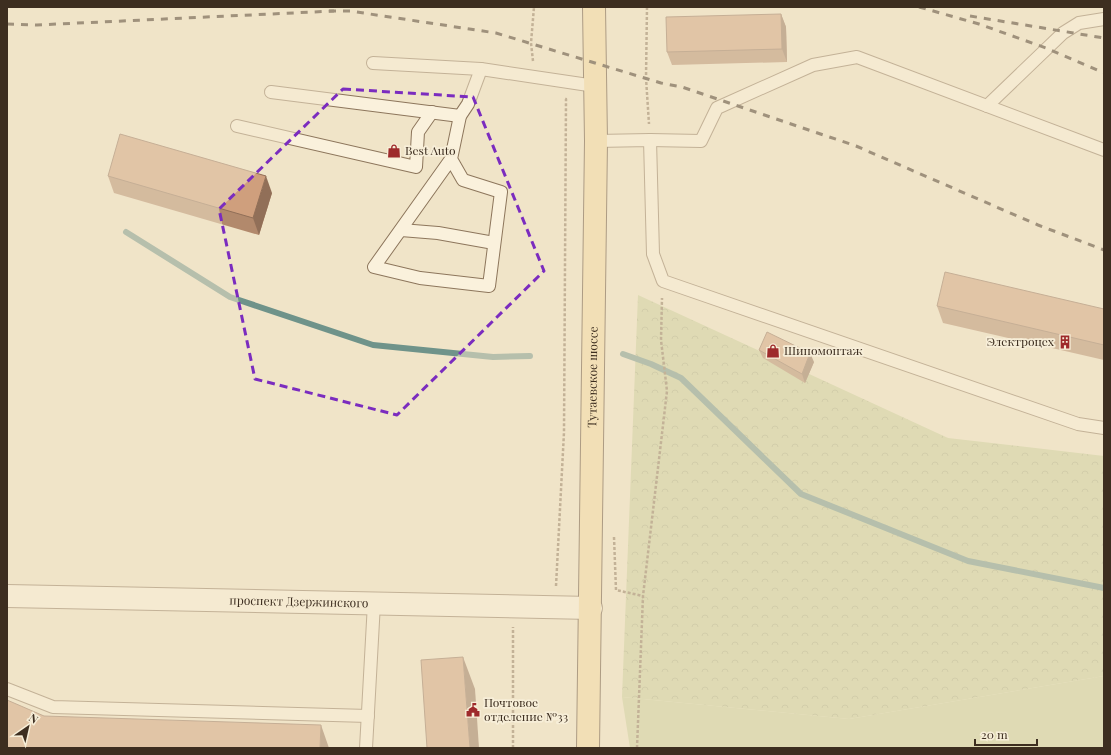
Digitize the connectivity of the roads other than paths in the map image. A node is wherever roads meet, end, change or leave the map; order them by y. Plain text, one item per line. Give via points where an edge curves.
1 (594, 7) edge
2 (1104, 19) edge
3 (373, 63) dead end
4 (481, 69) junction
5 (596, 86) junction
6 (270, 92) dead end
7 (987, 106) junction
8 (432, 112) junction
9 (460, 116) junction
10 (237, 126) dead end
11 (650, 140) junction
12 (596, 141) junction
13 (1104, 150) edge
14 (451, 159) junction
15 (400, 230) junction
16 (494, 243) junction
17 (1104, 428) edge
18 (7, 596) edge
19 (374, 603) junction
20 (591, 608) junction
21 (7, 689) edge
22 (368, 716) junction
23 (366, 748) edge
24 (588, 748) edge

1 - 5 main road, Тутаевское шоссе
2 - 7 lane via 1079,23 1063,33
3 - 4 lane
4 - 5 lane
4 - 9 lane via 468,104
5 - 12 main road, Тутаевское шоссе
6 - 8 lane
7 - 11 lane via 857,57 813,65 717,108 701,140
7 - 13 lane
8 - 9 lane
8 - 10 lane via 418,132 416,167
9 - 14 lane
11 - 12 lane
11 - 17 lane via 653,254 663,281 1078,424
12 - 20 main road, Тутаевское шоссе
14 - 15 lane
14 - 16 lane via 463,180 501,192
15 - 16 lane via 438,233
15 - 16 lane via 374,267 420,278 489,286
18 - 19 street, проспект Дзержинского
19 - 20 street, проспект Дзержинского
19 - 22 lane
20 - 24 main road, Тутаевское шоссе
21 - 22 lane via 53,706
22 - 23 lane

